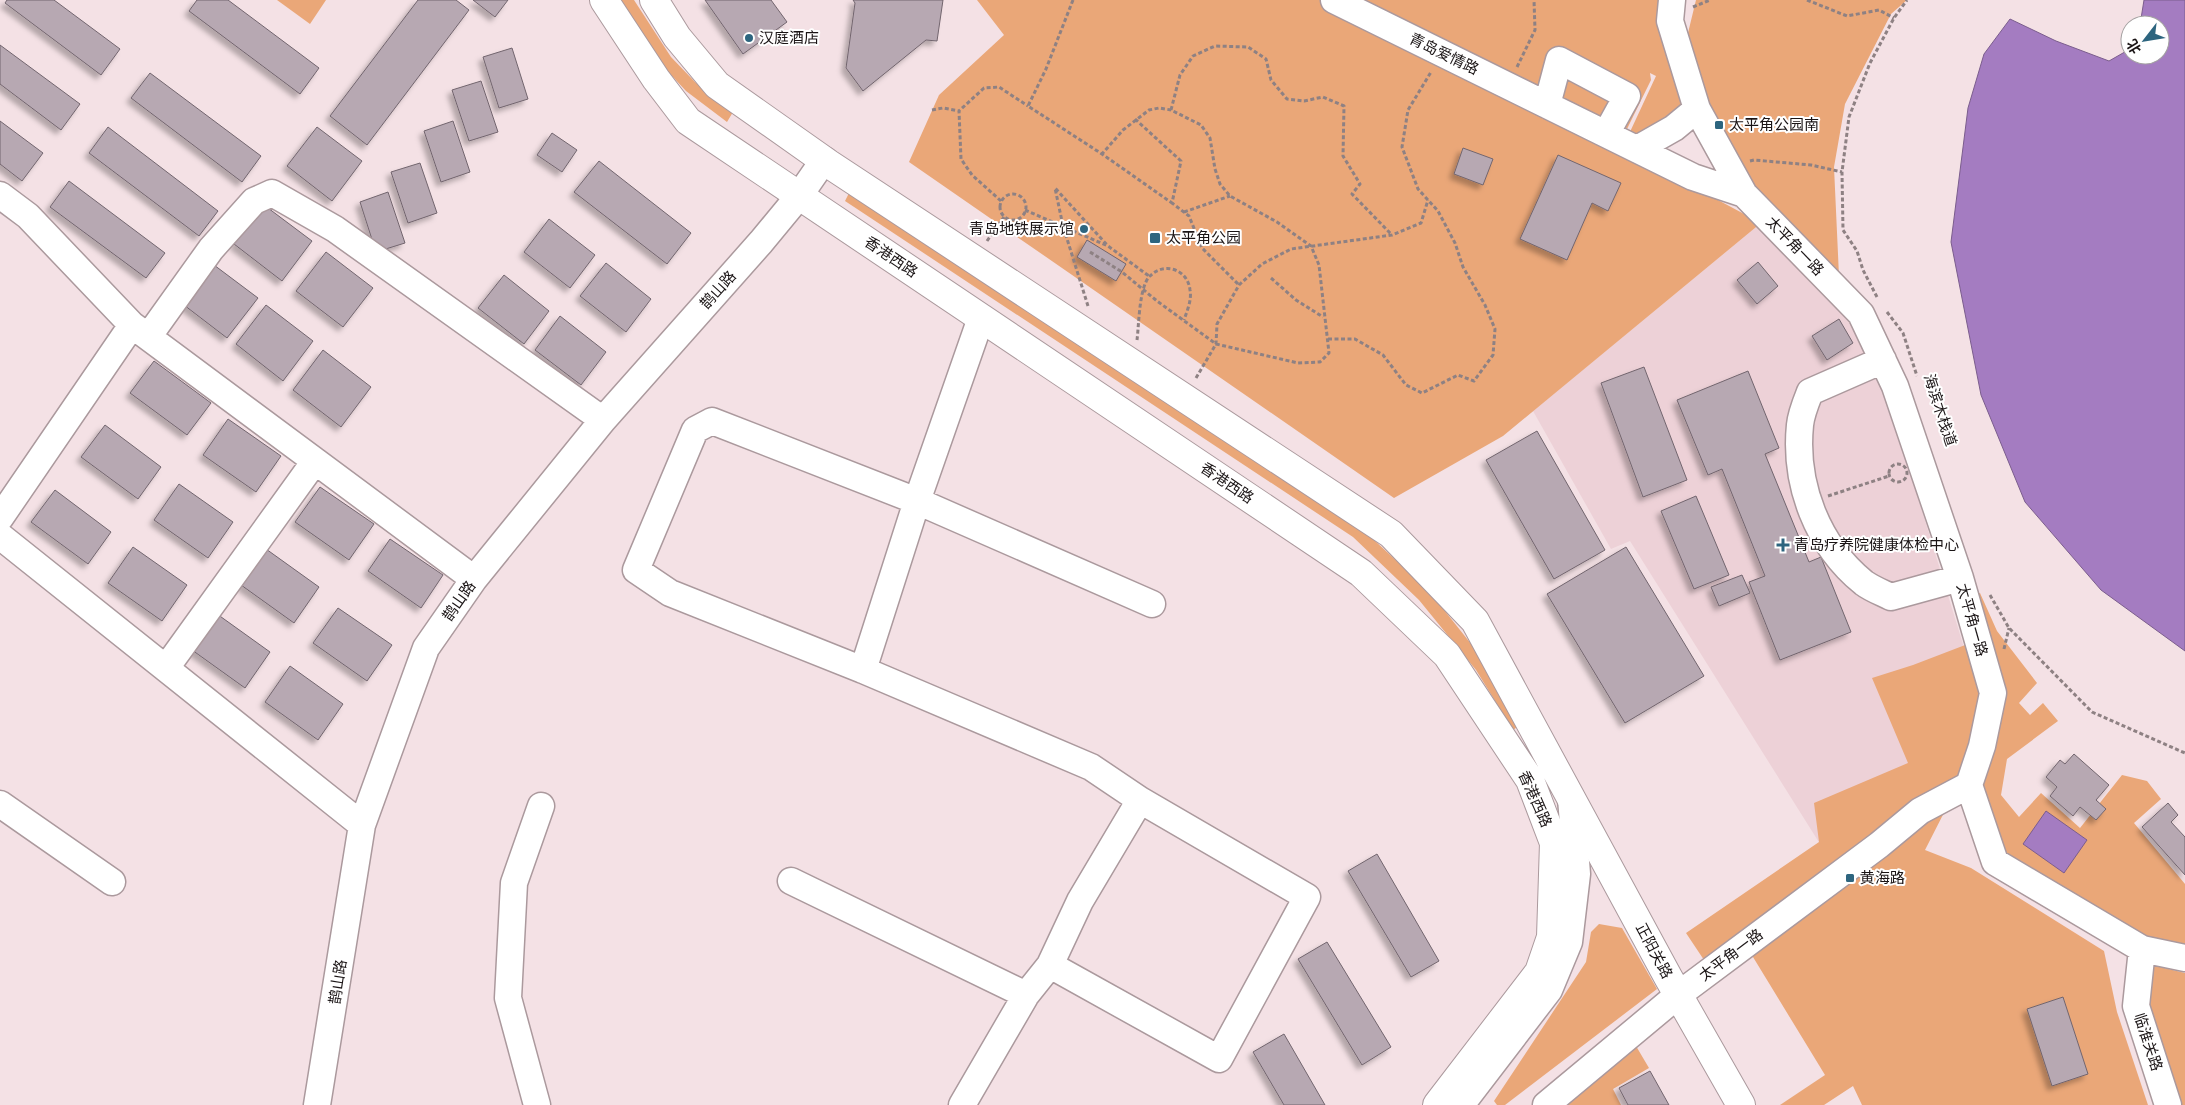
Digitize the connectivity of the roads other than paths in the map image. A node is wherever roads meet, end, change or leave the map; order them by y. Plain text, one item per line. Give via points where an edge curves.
1 (604, 0) edge
2 (654, 0) edge
3 (1334, 0) edge
4 (1672, 0) edge
5 (1551, 107) junction
6 (1697, 109) junction
7 (1606, 134) junction
8 (1637, 149) junction
9 (824, 160) junction
10 (0, 194) edge
11 (1744, 194) junction
12 (799, 196) junction
13 (981, 318) junction
14 (140, 331) junction
15 (1883, 360) junction
16 (603, 420) junction
17 (314, 461) junction
18 (917, 501) junction
19 (0, 518) edge
20 (0, 536) edge
21 (1960, 578) junction
22 (474, 579) junction
23 (1152, 604) dead end
24 (166, 668) junction
25 (863, 670) junction
26 (1969, 785) junction
27 (1571, 796) junction
28 (1140, 800) junction
29 (0, 804) edge
30 (541, 806) dead end
31 (362, 825) junction
32 (791, 881) dead end
33 (112, 882) dead end
34 (2142, 949) junction
35 (2185, 958) edge
36 (1050, 965) junction
37 (1678, 995) junction
38 (1026, 996) junction
39 (317, 1105) edge
40 (537, 1105) edge
41 (962, 1105) edge
42 (1437, 1105) edge
43 (1461, 1105) edge
44 (1546, 1105) edge
45 (1741, 1105) edge
46 (2168, 1105) edge

1 - 12 main road, 香港西路 via 688,121
2 - 9 main road, 香港西路 via 677,37 717,85
3 - 5 street, 青岛爱情路
4 - 6 street, 太平角一路 via 1670,20
5 - 7 street, 青岛爱情路
5 - 7 street via 1559,60 1626,96
6 - 8 street via 1674,128
6 - 11 street, 太平角一路
7 - 8 street, 青岛爱情路
8 - 11 street, 青岛爱情路 via 1693,177
9 - 12 street, 鹊山路
9 - 27 main road, 香港西路 via 1391,534 1475,621
10 - 14 street via 28,216
11 - 15 street, 太平角一路 via 1861,314
12 - 13 main road, 香港西路
12 - 16 street, 鹊山路
13 - 18 street
13 - 42 main road, 香港西路 via 1361,573 1447,655 1530,780 1554,843 1551,937 1538,972
14 - 16 street via 254,201 272,193 335,229
14 - 17 street
14 - 19 street
15 - 21 street, 太平角一路 via 1895,386
15 - 21 street via 1810,392 1800,423 1798,456 1802,485 1817,524 1836,554 1865,584 1891,597
16 - 22 street, 鹊山路
17 - 22 street
17 - 24 street
18 - 23 street
18 - 25 street
18 - 25 street via 712,421 695,430 636,570 670,594
20 - 24 street
21 - 26 street, 太平角一路 via 1993,693 1982,746
22 - 31 street, 鹊山路 via 426,648
24 - 31 street
25 - 28 street via 1091,767
26 - 34 street via 1995,862
26 - 37 street, 太平角一路 via 1920,811
27 - 37 main road, 正阳关路
27 - 43 street, 香港西路 via 1577,874 1568,942 1549,990
28 - 36 street via 1080,901
28 - 36 street via 1307,896 1230,1041 1219,1059
29 - 33 street
30 - 40 street via 514,883 508,998
31 - 39 street, 鹊山路
32 - 38 street
34 - 35 street
34 - 46 street, 临淮关路 via 2136,1006
36 - 38 street
37 - 44 street, 太平角一路
37 - 45 main road, 正阳关路
38 - 41 street

